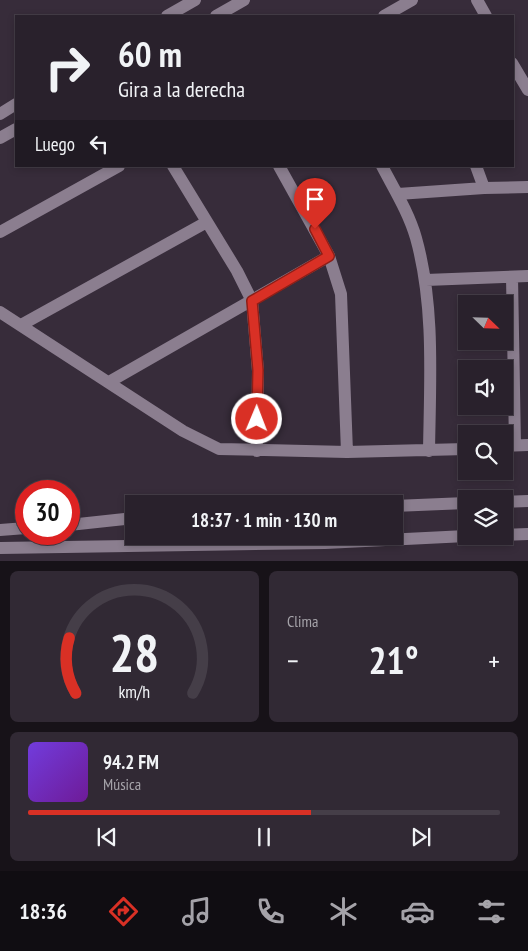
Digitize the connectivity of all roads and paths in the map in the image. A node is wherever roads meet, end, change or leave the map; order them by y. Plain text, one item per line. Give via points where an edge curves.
1 (195, 0) edge
2 (244, 0) edge
3 (412, 0) edge
4 (477, 0) edge
5 (169, 15) edge
6 (218, 15) edge
7 (389, 15) edge
8 (485, 15) edge
9 (514, 66) edge
10 (528, 90) edge
11 (15, 105) edge
12 (0, 114) edge
13 (15, 130) edge
14 (0, 138) edge
15 (117, 167) edge
16 (173, 167) edge
17 (280, 167) edge
18 (383, 167) edge
19 (476, 167) edge
20 (528, 187) edge
21 (484, 188) junction
22 (398, 194) junction
23 (205, 223) junction
24 (0, 232) edge
25 (329, 256) junction
26 (528, 276) edge
27 (512, 277) junction
28 (426, 280) junction
29 (252, 301) junction
30 (0, 312) edge
31 (21, 325) junction
32 (109, 382) junction
33 (509, 425) edge
34 (528, 445) edge
35 (513, 446) edge
36 (458, 449) edge
37 (257, 451) junction
38 (429, 451) junction
39 (347, 452) junction
40 (513, 502) edge
41 (528, 502) edge
42 (458, 504) edge
43 (403, 506) edge
44 (125, 519) edge
45 (80, 524) edge
46 (15, 529) edge
47 (0, 530) edge
48 (528, 534) edge
49 (513, 535) edge
50 (458, 536) edge
51 (0, 548) edge

1 - 5 street
2 - 6 street
3 - 7 street
4 - 8 street
9 - 10 street
11 - 12 street
13 - 14 street
15 - 24 street
16 - 23 street
17 - 25 street
18 - 22 street
19 - 21 street
20 - 21 street
21 - 22 street
22 - 28 street via 416,236
23 - 29 street via 237,271
23 - 31 street
25 - 29 street
25 - 39 street via 341,294
26 - 27 street
27 - 28 street
27 - 33 street
28 - 38 street
29 - 32 street
29 - 37 street via 258,370
30 - 31 street
31 - 32 street
32 - 37 street via 208,445 231,451
34 - 35 street
36 - 38 street
37 - 39 street
38 - 39 street
40 - 41 street
42 - 43 street
44 - 45 street
46 - 47 street
48 - 49 street
50 - 51 street via 325,543

